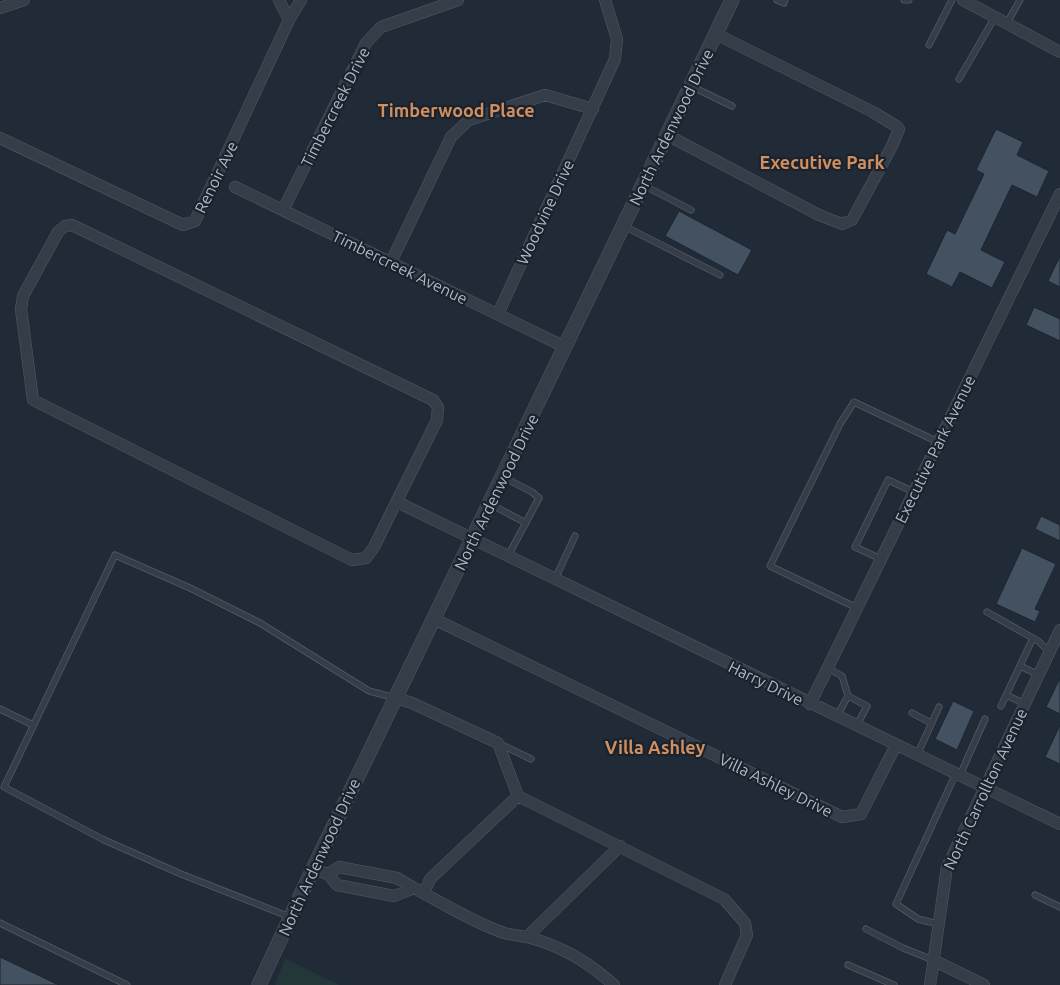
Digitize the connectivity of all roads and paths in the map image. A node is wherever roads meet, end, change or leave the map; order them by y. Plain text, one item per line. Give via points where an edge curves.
1 (24, 0) edge
2 (279, 0) edge
3 (301, 0) edge
4 (458, 0) edge
5 (605, 0) edge
6 (777, 0) edge
7 (785, 0) edge
8 (904, 0) edge
9 (909, 0) edge
10 (952, 0) edge
11 (1020, 0) edge
12 (730, 1) edge
13 (970, 2) edge
14 (0, 8) edge
15 (994, 17) junction
16 (289, 20) junction
17 (1007, 23) junction
18 (716, 34) junction
19 (928, 45) dead end
20 (1060, 52) edge
21 (959, 79) dead end
22 (691, 86) junction
23 (732, 106) dead end
24 (593, 109) junction
25 (667, 135) junction
26 (0, 138) edge
27 (643, 185) junction
28 (235, 187) dead end
29 (1060, 194) edge
30 (283, 210) junction
31 (691, 210) dead end
32 (624, 226) junction
33 (391, 262) junction
34 (720, 274) dead end
35 (498, 314) junction
36 (565, 347) junction
37 (938, 442) junction
38 (503, 477) junction
39 (914, 492) junction
40 (396, 502) junction
41 (490, 504) junction
42 (526, 523) junction
43 (575, 536) dead end
44 (473, 540) junction
45 (507, 558) junction
46 (881, 559) junction
47 (554, 580) junction
48 (857, 608) junction
49 (987, 612) dead end
50 (434, 619) junction
51 (1060, 630) edge
52 (1034, 638) junction
53 (1050, 652) junction
54 (1020, 666) junction
55 (827, 668) junction
56 (1039, 675) junction
57 (1006, 695) junction
58 (848, 696) junction
59 (396, 698) junction
60 (810, 704) junction
61 (1025, 704) junction
62 (1001, 706) dead end
63 (939, 707) dead end
64 (0, 709) edge
65 (912, 713) dead end
66 (837, 717) junction
67 (985, 719) dead end
68 (931, 723) junction
69 (33, 725) junction
70 (856, 726) junction
71 (498, 743) junction
72 (896, 745) junction
73 (917, 755) junction
74 (532, 759) dead end
75 (958, 774) junction
76 (985, 787) junction
77 (518, 796) junction
78 (1060, 824) edge
79 (620, 846) junction
80 (313, 869) junction
81 (328, 874) junction
82 (419, 891) junction
83 (1035, 895) dead end
84 (1060, 907) edge
85 (290, 917) junction
86 (0, 923) edge
87 (938, 924) junction
88 (866, 929) dead end
89 (527, 937) junction
90 (933, 960) junction
91 (848, 965) dead end
92 (127, 985) edge
93 (259, 985) edge
94 (614, 985) edge
95 (725, 985) edge
96 (894, 985) edge
97 (930, 985) edge
98 (984, 985) edge

1 - 14 street
2 - 16 street
3 - 16 street, Renoir Ave
4 - 30 street, Timbercreek Drive via 381,27 366,43
5 - 24 street, Woodvine Drive via 617,39 615,59
6 - 7 lane via 784,4
8 - 9 lane
10 - 19 lane
11 - 17 lane
12 - 18 street, North Ardenwood Drive
13 - 15 street
15 - 17 street
15 - 21 lane
16 - 26 street, Renoir Ave via 195,221 184,225
17 - 20 street
18 - 22 street, North Ardenwood Drive
18 - 25 street via 896,126 898,129 892,146 852,220 842,224
22 - 23 lane
22 - 25 street, North Ardenwood Drive
24 - 33 street via 545,95 469,120 451,137
24 - 35 street, Woodvine Drive
25 - 27 street, North Ardenwood Drive
27 - 31 lane
27 - 32 street, North Ardenwood Drive
28 - 30 street, Timbercreek Avenue
29 - 37 street, Executive Park Avenue
30 - 33 street, Timbercreek Avenue
32 - 34 lane
32 - 36 street, North Ardenwood Drive
33 - 35 street, Timbercreek Avenue
35 - 36 street, Timbercreek Avenue
36 - 38 street, North Ardenwood Drive
37 - 39 street, Executive Park Avenue
37 - 48 lane via 854,402 770,566
38 - 41 street, North Ardenwood Drive
38 - 42 lane via 539,498
39 - 46 street, Executive Park Avenue
39 - 46 lane via 888,480 855,547
40 - 40 street via 437,420 438,407 428,396 84,229 72,225 58,232 23,296 21,309 31,396 39,404 352,560 366,558
40 - 44 street, Harry Drive
41 - 42 lane
41 - 44 street, North Ardenwood Drive
42 - 45 lane
43 - 47 lane
44 - 45 street, Harry Drive
44 - 50 street, North Ardenwood Drive
45 - 47 street, Harry Drive
46 - 48 street, Executive Park Avenue
47 - 60 street, Harry Drive
48 - 55 street, Executive Park Avenue
49 - 52 lane
50 - 59 street, North Ardenwood Drive
50 - 72 street, Villa Ashley Drive via 842,817 861,814
51 - 53 street, North Carrollton Avenue
52 - 53 lane
52 - 54 lane
53 - 56 street, North Carrollton Avenue
54 - 56 lane
54 - 57 lane
55 - 58 lane via 842,676
55 - 60 street, Executive Park Avenue
56 - 61 street, North Carrollton Avenue
57 - 61 lane
57 - 62 lane
58 - 66 lane
58 - 70 lane via 867,706
59 - 69 lane via 369,691 260,623 115,555
59 - 71 street
59 - 80 street, North Ardenwood Drive
60 - 66 street, Harry Drive
61 - 76 street, North Carrollton Avenue
63 - 68 lane
64 - 69 lane
65 - 68 lane
66 - 70 street, Harry Drive
67 - 75 lane
68 - 73 lane
69 - 85 lane via 4,787 102,839
70 - 72 street, Harry Drive
71 - 74 lane
71 - 77 street
72 - 73 street, Harry Drive
73 - 75 street, Harry Drive
75 - 76 street, Harry Drive
75 - 87 lane via 896,904 918,919
76 - 78 street, Harry Drive
76 - 87 street, North Carrollton Avenue via 947,867
77 - 79 street
77 - 82 street
79 - 89 street
79 - 95 street via 724,899 745,923 747,935
80 - 81 street
80 - 85 street, North Ardenwood Drive
81 - 82 street via 339,867 397,878
81 - 82 street via 337,885 394,896
82 - 89 street via 505,933
83 - 84 lane
85 - 93 street, North Ardenwood Drive
86 - 92 lane
87 - 90 street, North Carrollton Avenue
88 - 90 lane
89 - 94 street via 574,954
90 - 97 street, North Carrollton Avenue
90 - 98 street
91 - 96 lane

